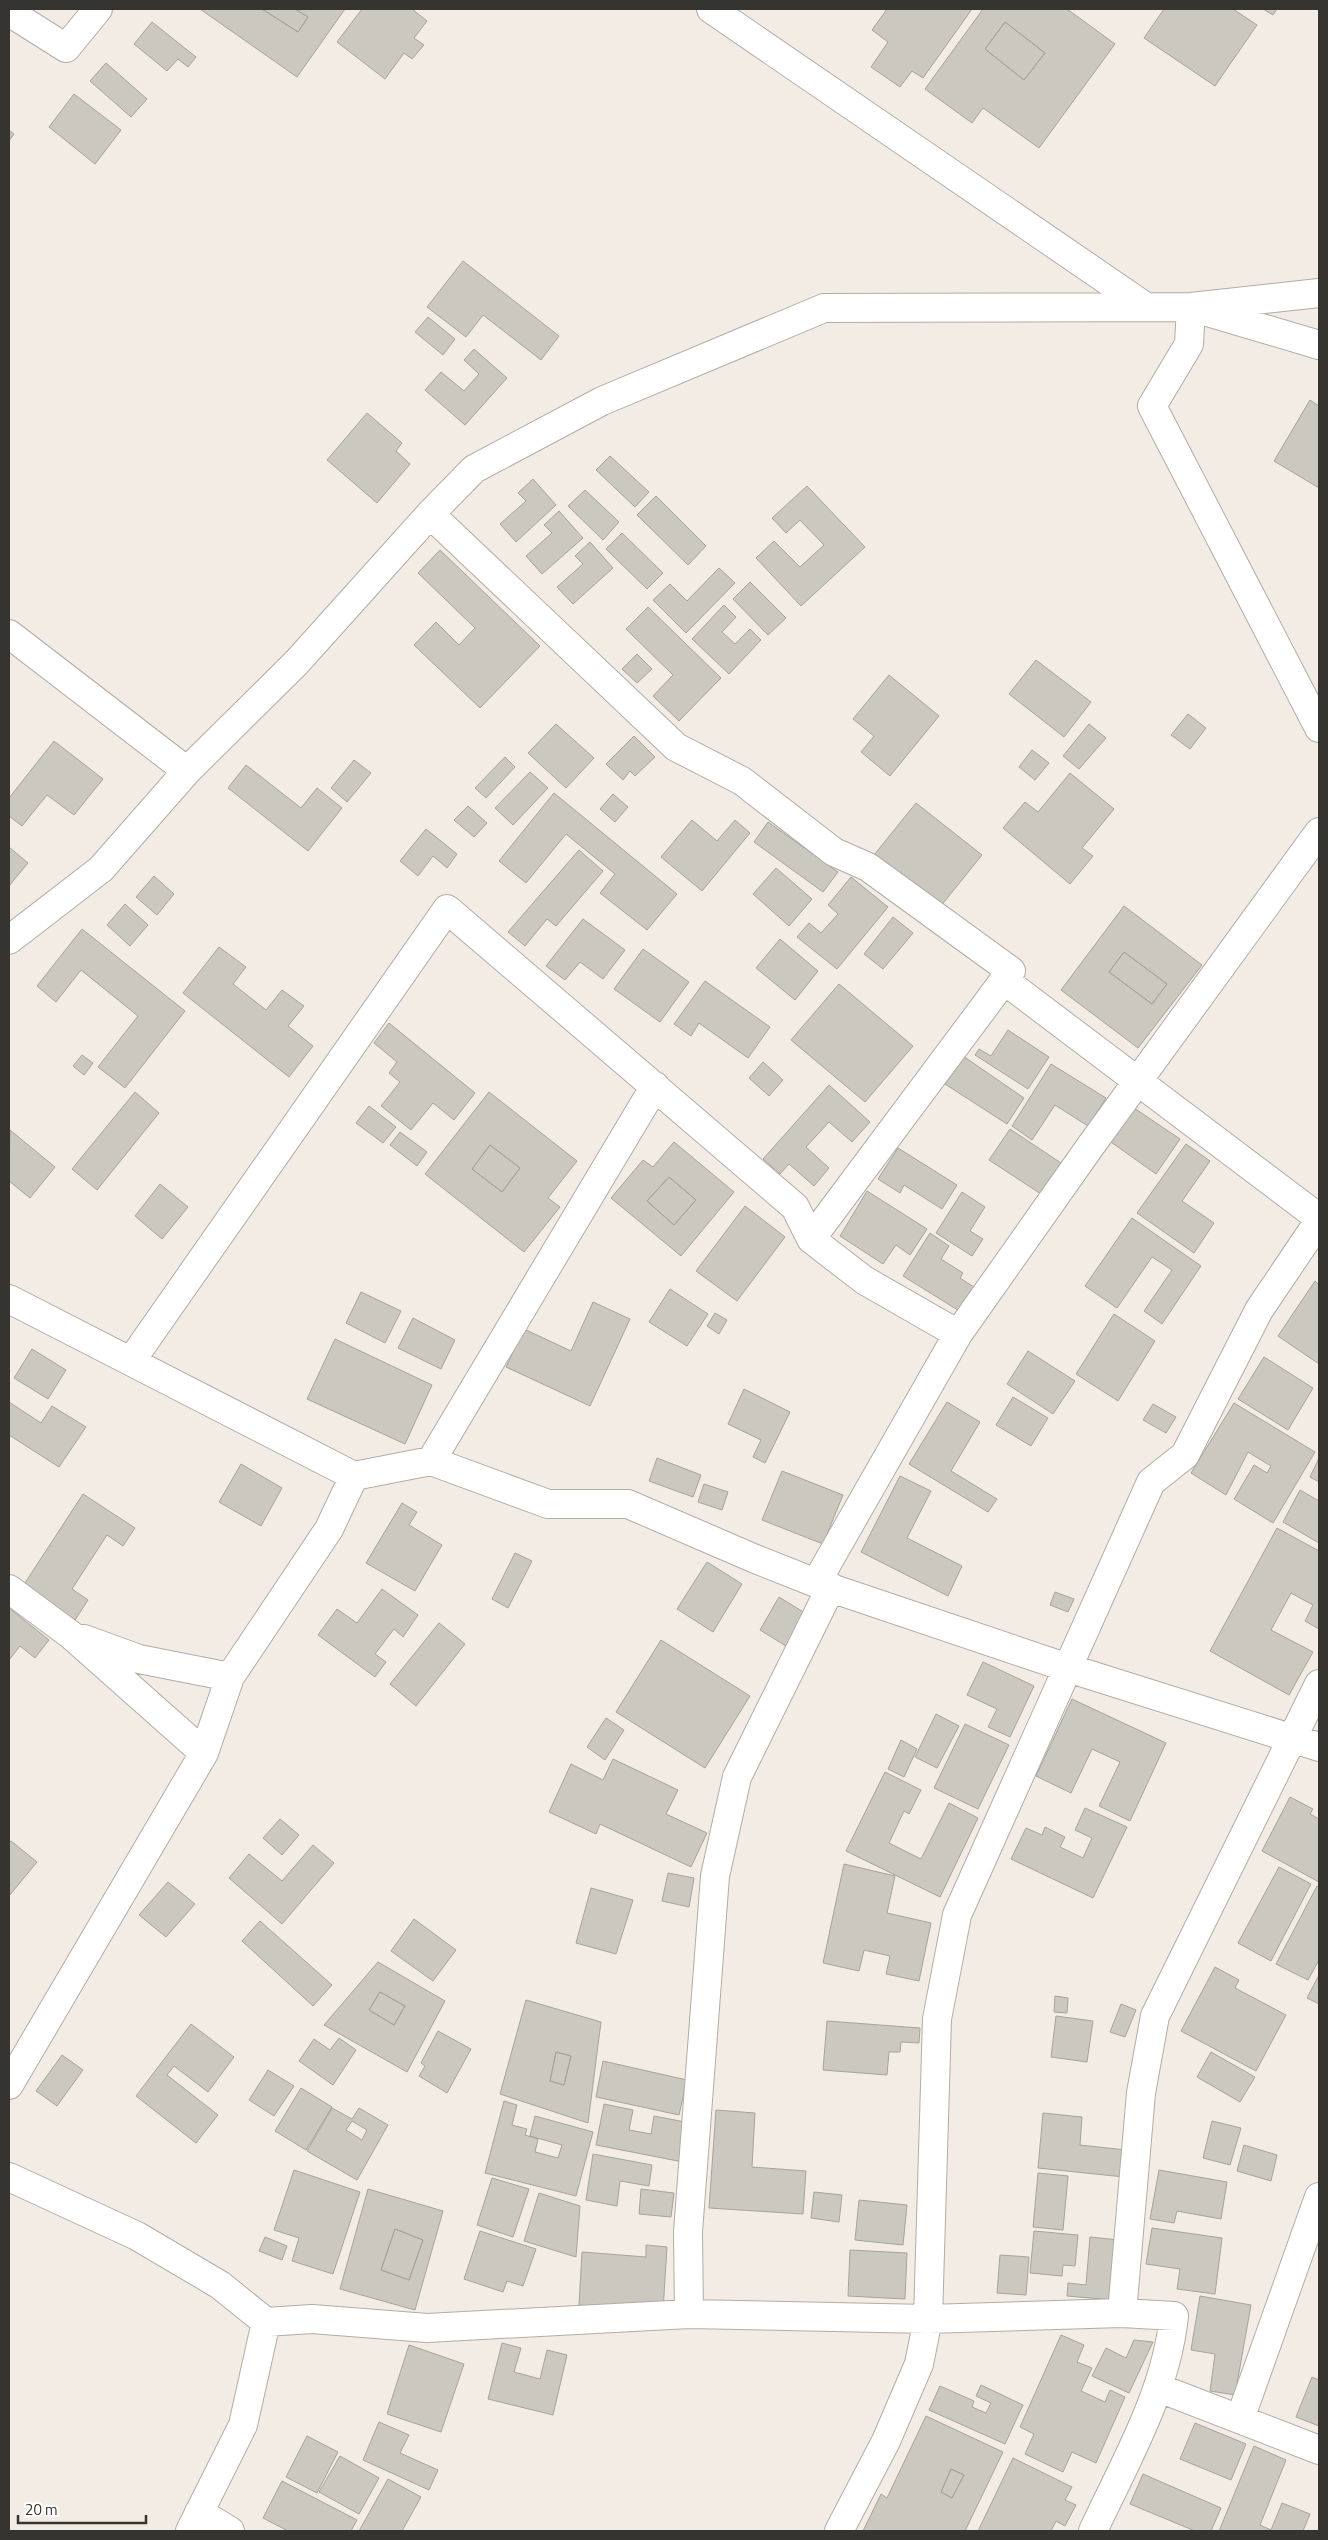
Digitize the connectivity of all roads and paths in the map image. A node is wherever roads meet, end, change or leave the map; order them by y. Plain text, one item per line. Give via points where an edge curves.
1 (98, 9) edge
2 (711, 9) edge
3 (9, 12) edge
4 (1319, 293) edge
5 (1146, 307) junction
6 (1191, 307) junction
7 (1319, 345) edge
8 (430, 514) junction
9 (9, 634) edge
10 (1319, 728) edge
11 (187, 771) junction
12 (1319, 832) edge
13 (9, 940) edge
14 (1005, 981) junction
15 (1138, 1081) junction
16 (655, 1086) junction
17 (1319, 1220) edge
18 (812, 1239) junction
19 (9, 1299) edge
20 (958, 1334) junction
21 (131, 1361) junction
22 (431, 1461) junction
23 (354, 1476) junction
24 (823, 1585) junction
25 (9, 1589) edge
26 (71, 1635) junction
27 (1068, 1668) junction
28 (230, 1677) junction
29 (1319, 1684) edge
30 (1292, 1738) junction
31 (1319, 1747) edge
32 (204, 1753) junction
33 (9, 2085) edge
34 (9, 2177) edge
35 (1319, 2196) edge
36 (1122, 2313) junction
37 (689, 2314) junction
38 (928, 2319) junction
39 (266, 2322) junction
40 (1159, 2388) junction
41 (1240, 2419) junction
42 (1319, 2450) edge
43 (194, 2522) edge
44 (230, 2531) edge
45 (839, 2531) edge
46 (1093, 2531) edge

1 - 3 street via 66,48
2 - 5 street
4 - 6 street
5 - 6 street
5 - 8 street via 824,308 602,401 474,469
6 - 7 street
6 - 10 street via 1190,344 1152,406
8 - 11 street via 297,662
8 - 14 street via 676,747 742,781 834,852 868,866 1011,971
9 - 11 street
11 - 13 street via 101,869
12 - 15 street
14 - 15 street
14 - 18 street
15 - 17 street
15 - 20 street
16 - 18 street via 795,1207
16 - 21 street via 447,909
16 - 22 street
17 - 27 street via 1259,1310 1185,1455 1151,1482
18 - 20 street via 864,1280
19 - 21 street
20 - 24 street
21 - 23 street
22 - 23 street
22 - 24 street via 548,1504 628,1504
23 - 28 street via 329,1528
24 - 27 street
24 - 37 street via 737,1777 715,1876 688,2232
25 - 26 street
26 - 28 street via 140,1658
26 - 32 street
27 - 30 street
27 - 38 street via 957,1915 937,2019
28 - 32 street
29 - 30 street
30 - 31 street
30 - 36 street via 1155,2016 1141,2093
32 - 33 street
34 - 39 street via 137,2236 220,2285
35 - 41 street
36 - 38 street
36 - 40 street via 1174,2316
37 - 38 street
37 - 39 street via 427,2328 312,2319
38 - 45 street via 919,2364 886,2441
39 - 43 street via 243,2425
40 - 41 street
40 - 46 street
41 - 42 street
43 - 44 street

